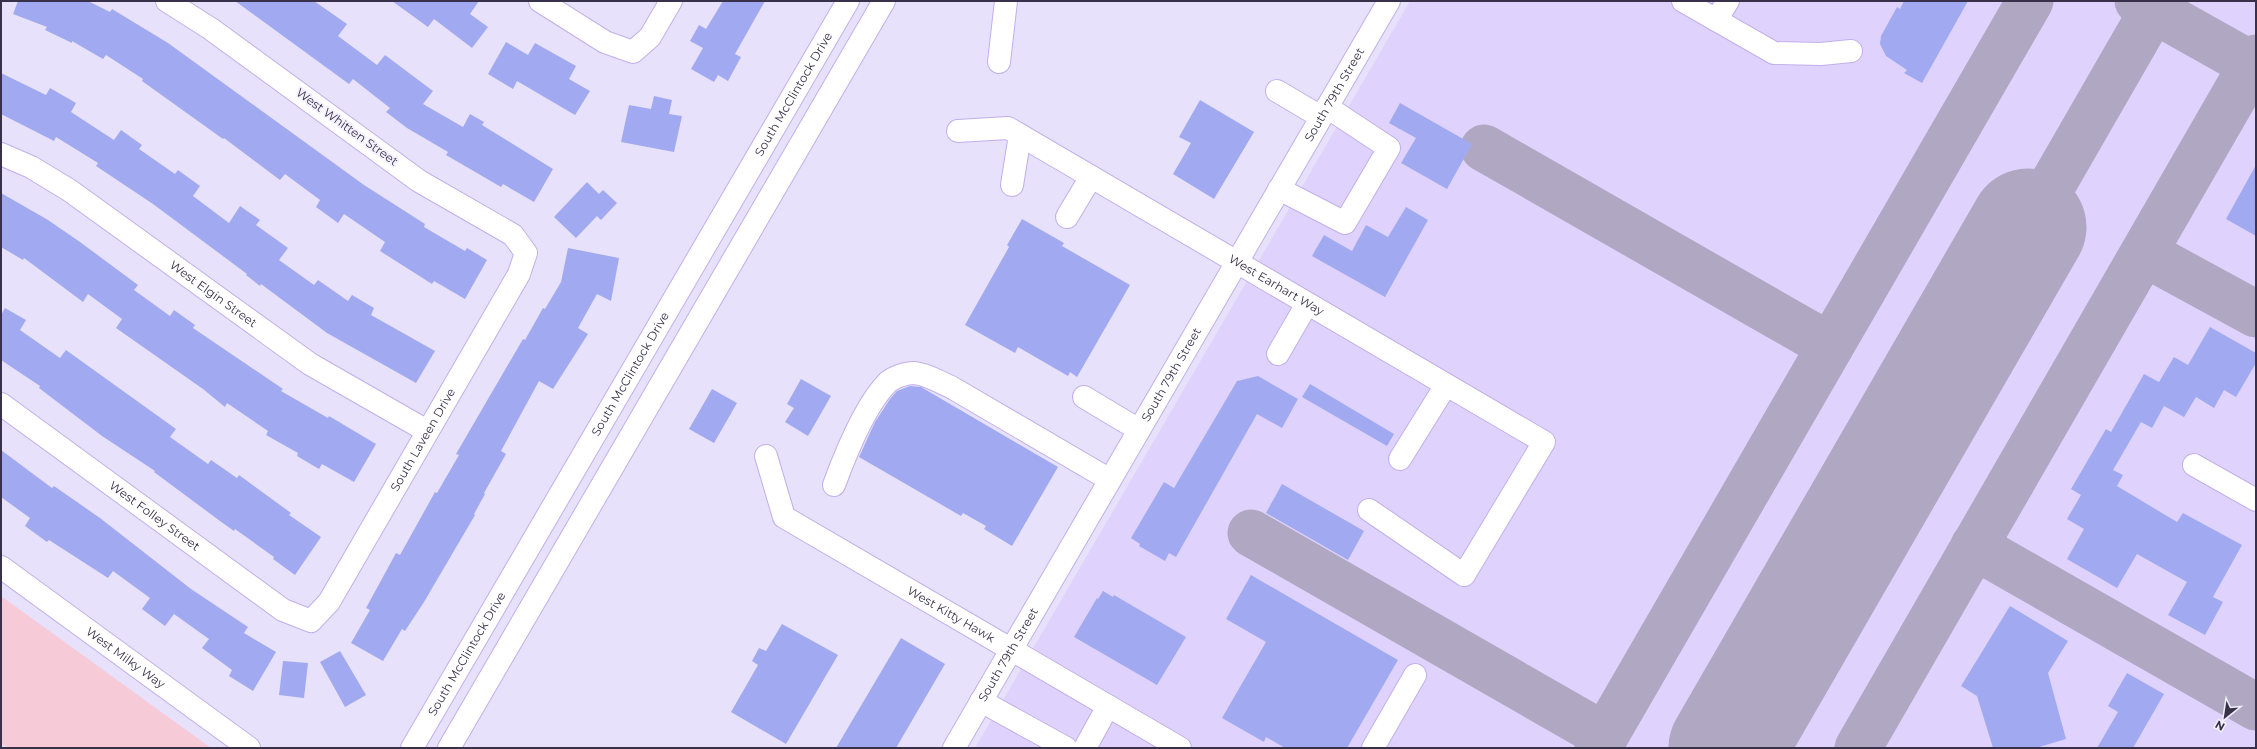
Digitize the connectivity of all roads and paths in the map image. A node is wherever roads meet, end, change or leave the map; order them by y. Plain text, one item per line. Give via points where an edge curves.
1 (167, 1) edge
2 (540, 1) edge
3 (671, 1) edge
4 (848, 1) edge
5 (884, 1) edge
6 (1006, 1) edge
7 (1389, 1) edge
8 (1683, 1) edge
9 (1728, 1) edge
10 (1716, 20) junction
11 (1851, 51) dead end
12 (999, 62) dead end
13 (1277, 91) dead end
14 (1324, 112) junction
15 (958, 131) dead end
16 (1014, 132) junction
17 (1, 154) edge
18 (1091, 177) junction
19 (1012, 185) dead end
20 (1279, 189) junction
21 (1067, 217) dead end
22 (526, 253) joint
23 (1237, 262) junction
24 (1307, 304) junction
25 (1278, 354) dead end
26 (1446, 386) junction
27 (1084, 397) dead end
28 (1, 404) edge
29 (1139, 430) junction
30 (427, 431) junction
31 (766, 456) dead end
32 (1400, 459) dead end
33 (2194, 465) dead end
34 (1110, 480) junction
35 (834, 485) dead end
36 (2256, 500) edge
37 (1368, 510) dead end
38 (1, 567) edge
39 (311, 621) joint
40 (1011, 650) junction
41 (1416, 675) dead end
42 (981, 701) junction
43 (1108, 706) junction
44 (1152, 741) edge
45 (249, 748) edge
46 (412, 748) edge
47 (449, 748) edge
48 (954, 748) edge
49 (1066, 748) edge
50 (1085, 748) edge
51 (1180, 748) edge
52 (1373, 748) edge

1 - 22 street, West Whitten Street via 218,34 419,180 513,235
2 - 3 street via 605,42 633,52 650,37
4 - 46 street, South McClintock Drive
5 - 47 street
6 - 12 street
7 - 14 street, South 79th Street
8 - 10 street
9 - 10 street
10 - 11 street via 1774,52 1821,54
13 - 14 street
14 - 20 street, South 79th Street
14 - 20 street via 1389,148 1345,223
15 - 16 street
16 - 18 street, West Earhart Way
16 - 19 street
17 - 30 street, West Elgin Street via 31,167 69,190 310,364
18 - 21 street
18 - 23 street, West Earhart Way
20 - 23 street, South 79th Street
22 - 30 street, South Laveen Drive via 519,274
23 - 24 street, West Earhart Way
23 - 29 street, South 79th Street
24 - 25 street
24 - 26 street, West Earhart Way
26 - 32 street
26 - 37 street, West Earhart Way via 1544,442 1464,575
27 - 29 street
28 - 39 street, West Folley Street via 283,610
29 - 34 street, South 79th Street
30 - 39 street, South Laveen Drive via 329,602
31 - 40 street, West Kitty Hawk via 784,517
33 - 36 street
34 - 35 street via 951,387 914,373 898,376 889,381 877,396 848,449
34 - 40 street, South 79th Street
38 - 45 street, West Milky Way
40 - 42 street, South 79th Street
40 - 43 street, West Kitty Hawk
41 - 52 street
42 - 48 street, South 79th Street
42 - 49 street
43 - 44 street, West Kitty Hawk
43 - 50 street
44 - 51 street, West Kitty Hawk

